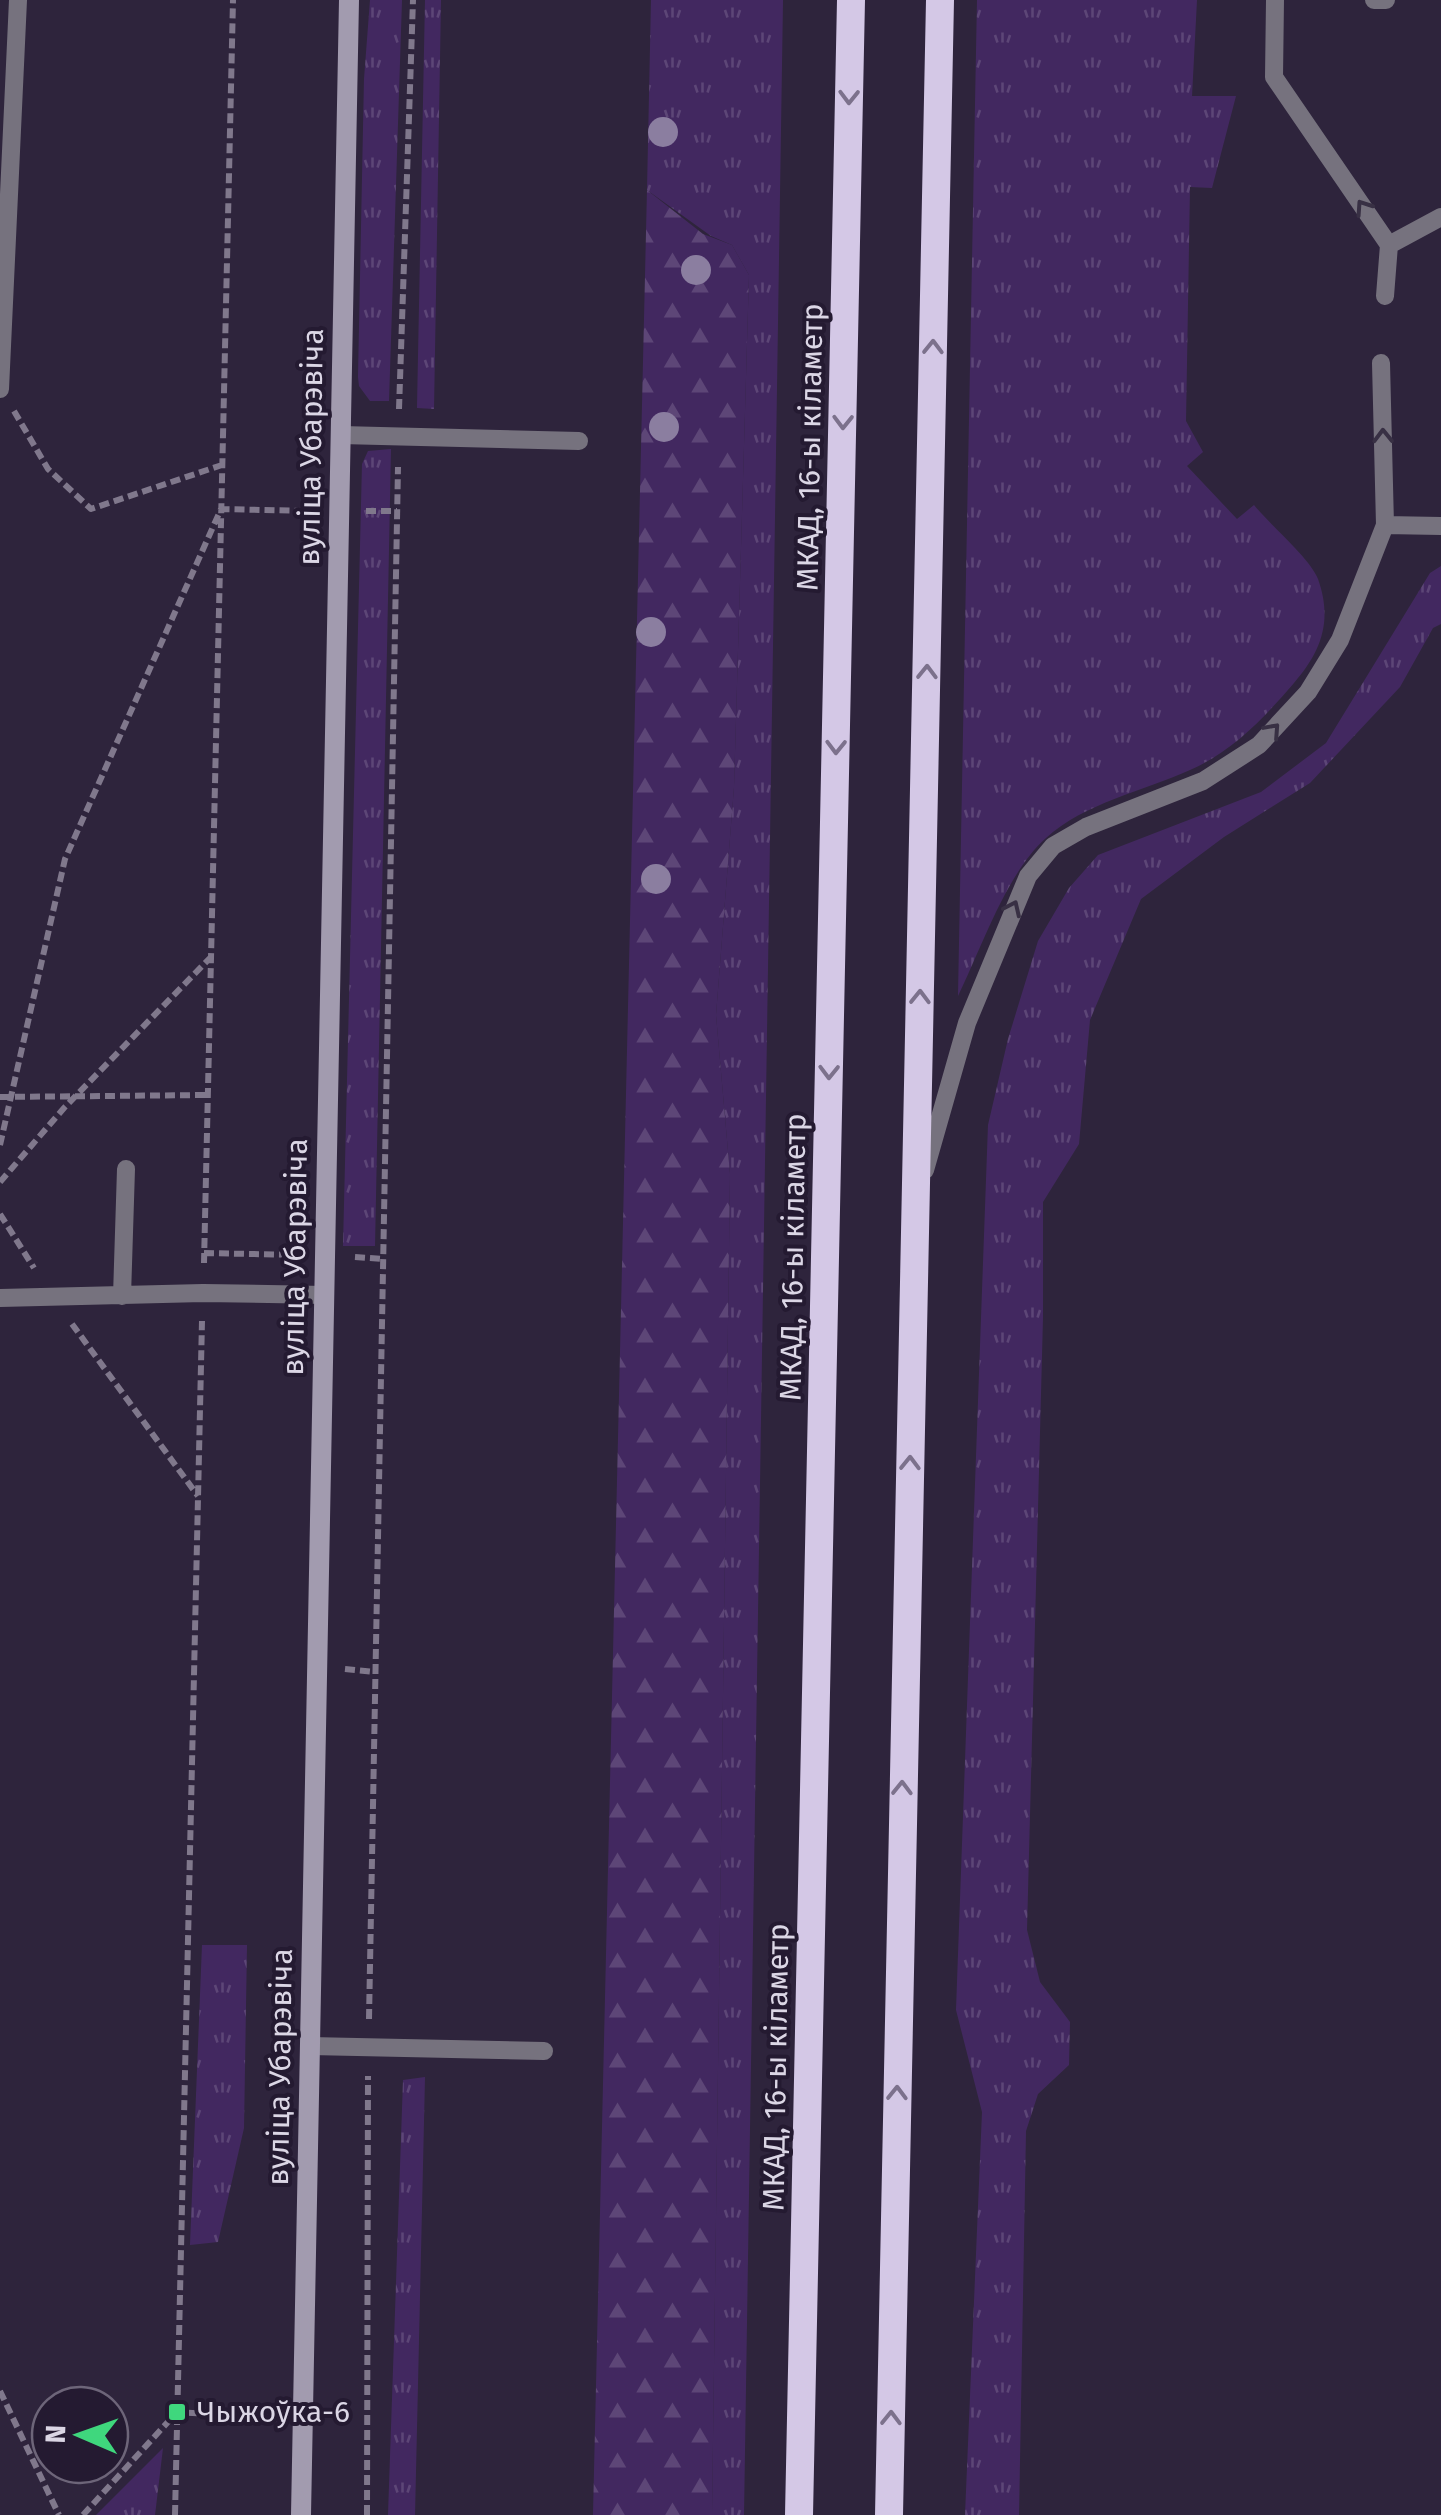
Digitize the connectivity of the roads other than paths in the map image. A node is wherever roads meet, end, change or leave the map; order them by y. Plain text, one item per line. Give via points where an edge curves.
1 (18, 0) edge
2 (349, 0) edge
3 (851, 0) edge
4 (940, 0) edge
5 (1275, 0) edge
6 (1374, 0) edge
7 (1386, 0) edge
8 (1441, 217) edge
9 (1388, 245) junction
10 (1386, 296) dead end
11 (1381, 363) dead end
12 (0, 389) edge
13 (341, 435) junction
14 (579, 441) dead end
15 (1385, 525) junction
16 (1441, 526) edge
17 (126, 1170) dead end
18 (916, 1199) junction
19 (325, 1295) junction
20 (122, 1296) junction
21 (0, 1298) edge
22 (310, 2046) junction
23 (544, 2051) dead end
24 (301, 2515) edge
25 (800, 2515) edge
26 (889, 2515) edge

1 - 12 lane
2 - 13 main road, вуліца Убарэвіча
3 -> 25 highway, МКАД, 16-ы кіламетр
18 -> 4 highway
9 -> 5 lane via 1274,77
6 - 7 lane
8 - 9 lane
9 - 10 lane
15 -> 11 lane
13 - 14 lane
13 - 19 main road, вуліца Убарэвіча
15 - 16 lane
18 -> 15 lane via 967,1022 1028,876 1069,836 1203,780 1260,745 1308,692 1340,640
17 - 20 lane
26 -> 18 highway
19 - 20 lane
19 - 22 main road, вуліца Убарэвіча
20 - 21 lane
22 - 23 lane
22 - 24 main road, вуліца Убарэвіча

